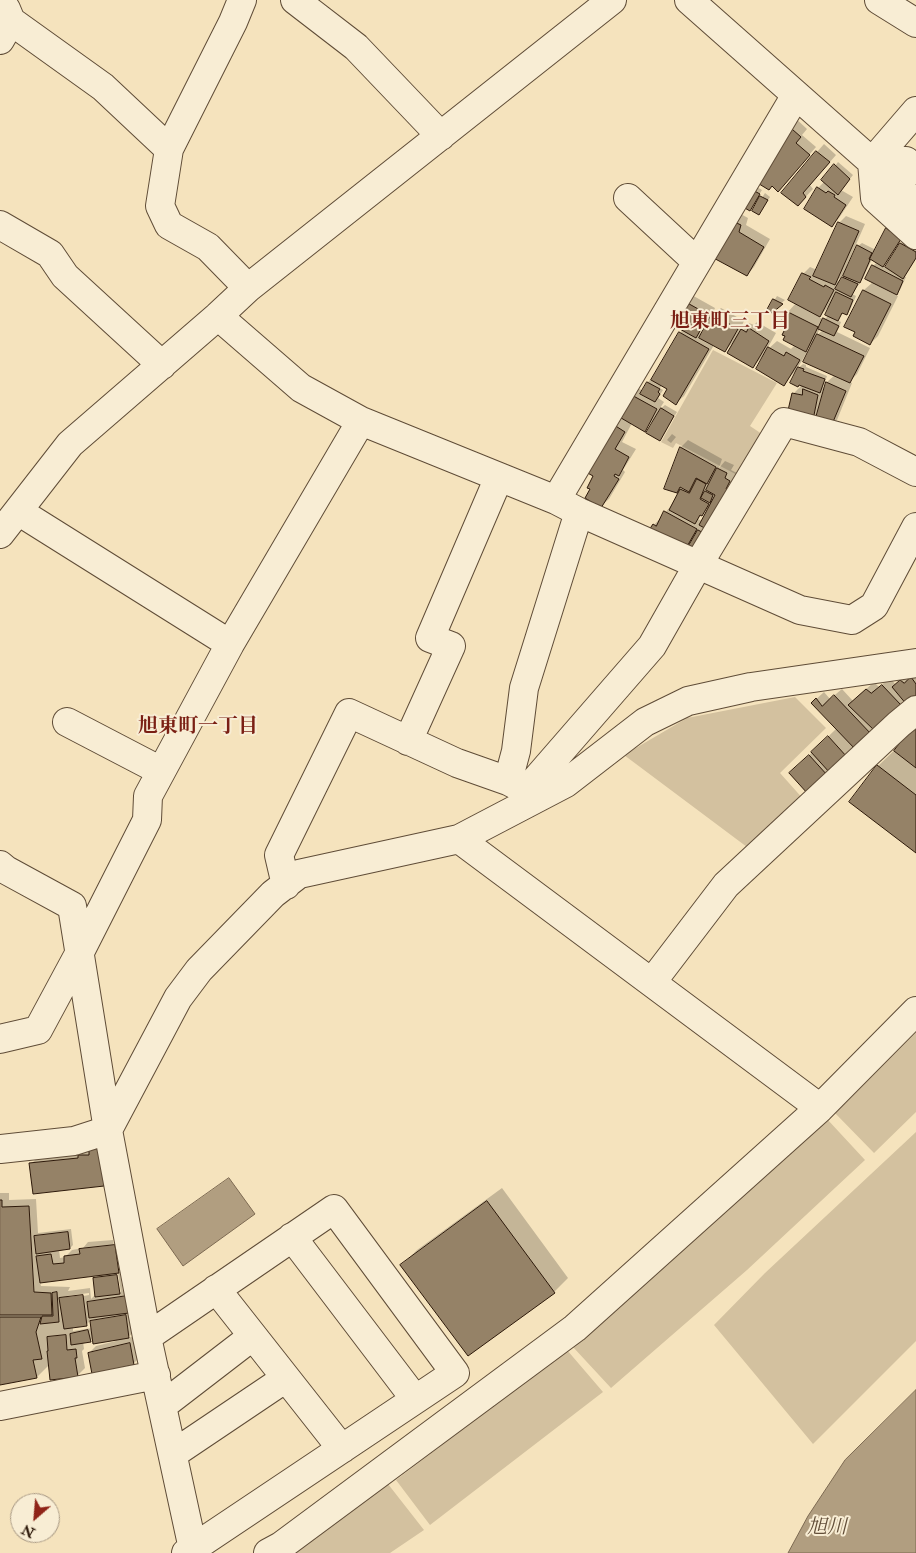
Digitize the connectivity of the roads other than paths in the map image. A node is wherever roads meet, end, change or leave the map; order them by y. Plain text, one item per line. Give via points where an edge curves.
1 (242, 0) edge
2 (295, 0) edge
3 (612, 0) edge
4 (689, 0) edge
5 (879, 0) edge
6 (4, 21) edge
7 (916, 23) edge
8 (796, 95) junction
9 (916, 111) edge
10 (441, 136) junction
11 (169, 149) junction
12 (872, 162) junction
13 (916, 170) edge
14 (628, 198) dead end
15 (916, 204) edge
16 (0, 225) edge
17 (916, 235) edge
18 (697, 262) junction
19 (248, 288) junction
20 (218, 316) junction
21 (162, 365) junction
22 (361, 421) junction
23 (916, 472) edge
24 (499, 477) junction
25 (568, 506) junction
26 (18, 511) junction
27 (916, 528) edge
28 (0, 534) edge
29 (698, 565) junction
30 (230, 644) junction
31 (916, 664) edge
32 (916, 710) edge
33 (67, 722) dead end
34 (408, 741) junction
35 (162, 770) junction
36 (524, 790) junction
37 (459, 839) junction
38 (0, 865) edge
39 (286, 885) junction
40 (80, 952) junction
41 (652, 982) junction
42 (916, 1010) edge
43 (0, 1039) edge
44 (820, 1108) junction
45 (108, 1130) junction
46 (0, 1149) edge
47 (292, 1237) junction
48 (216, 1289) junction
49 (253, 1336) junction
50 (147, 1337) junction
51 (156, 1375) junction
52 (286, 1378) junction
53 (415, 1399) junction
54 (0, 1406) edge
55 (162, 1406) junction
56 (342, 1449) junction
57 (172, 1454) junction
58 (189, 1552) edge
59 (268, 1553) edge

1 - 11 street
2 - 10 street via 356,47
3 - 10 street
4 - 8 street
5 - 7 street
6 - 11 street via 103,87
8 - 12 street
8 - 18 street
9 - 12 street
10 - 19 street
11 - 19 street via 160,206 169,225 208,247
12 - 13 street via 906,161
12 - 15 street
12 - 17 street via 875,198
14 - 18 street
16 - 21 street via 50,254 65,276
18 - 25 street
19 - 20 street
20 - 21 street
20 - 22 street via 301,388
21 - 26 street via 70,444
22 - 24 street
22 - 30 street
23 - 29 street via 859,442 784,422
24 - 25 street
24 - 34 street via 430,638 451,646
25 - 29 street
25 - 36 street via 524,688 516,751
26 - 28 street
26 - 30 street
27 - 29 street via 874,606 852,620 800,610
29 - 36 street via 652,646
30 - 35 street
31 - 36 street via 751,687 688,702 645,722 566,783
32 - 41 street via 726,885
33 - 35 street
34 - 36 street
34 - 39 street via 349,713 279,855
35 - 40 street via 148,796 147,820
36 - 37 street
37 - 39 street via 299,874
37 - 41 street
38 - 40 street via 72,906
39 - 45 street via 273,894 198,970 178,998
40 - 43 street via 38,1030
40 - 45 street
41 - 44 street
42 - 44 street
44 - 59 street via 574,1328
45 - 46 street via 74,1141
45 - 50 street
47 - 48 street
47 - 53 street
47 - 53 street via 334,1208 455,1372
48 - 49 street
48 - 50 street
49 - 52 street
49 - 55 street
50 - 51 street
51 - 54 street
51 - 55 street
52 - 56 street
52 - 57 street
53 - 56 street
55 - 57 street
56 - 58 street
57 - 58 street

